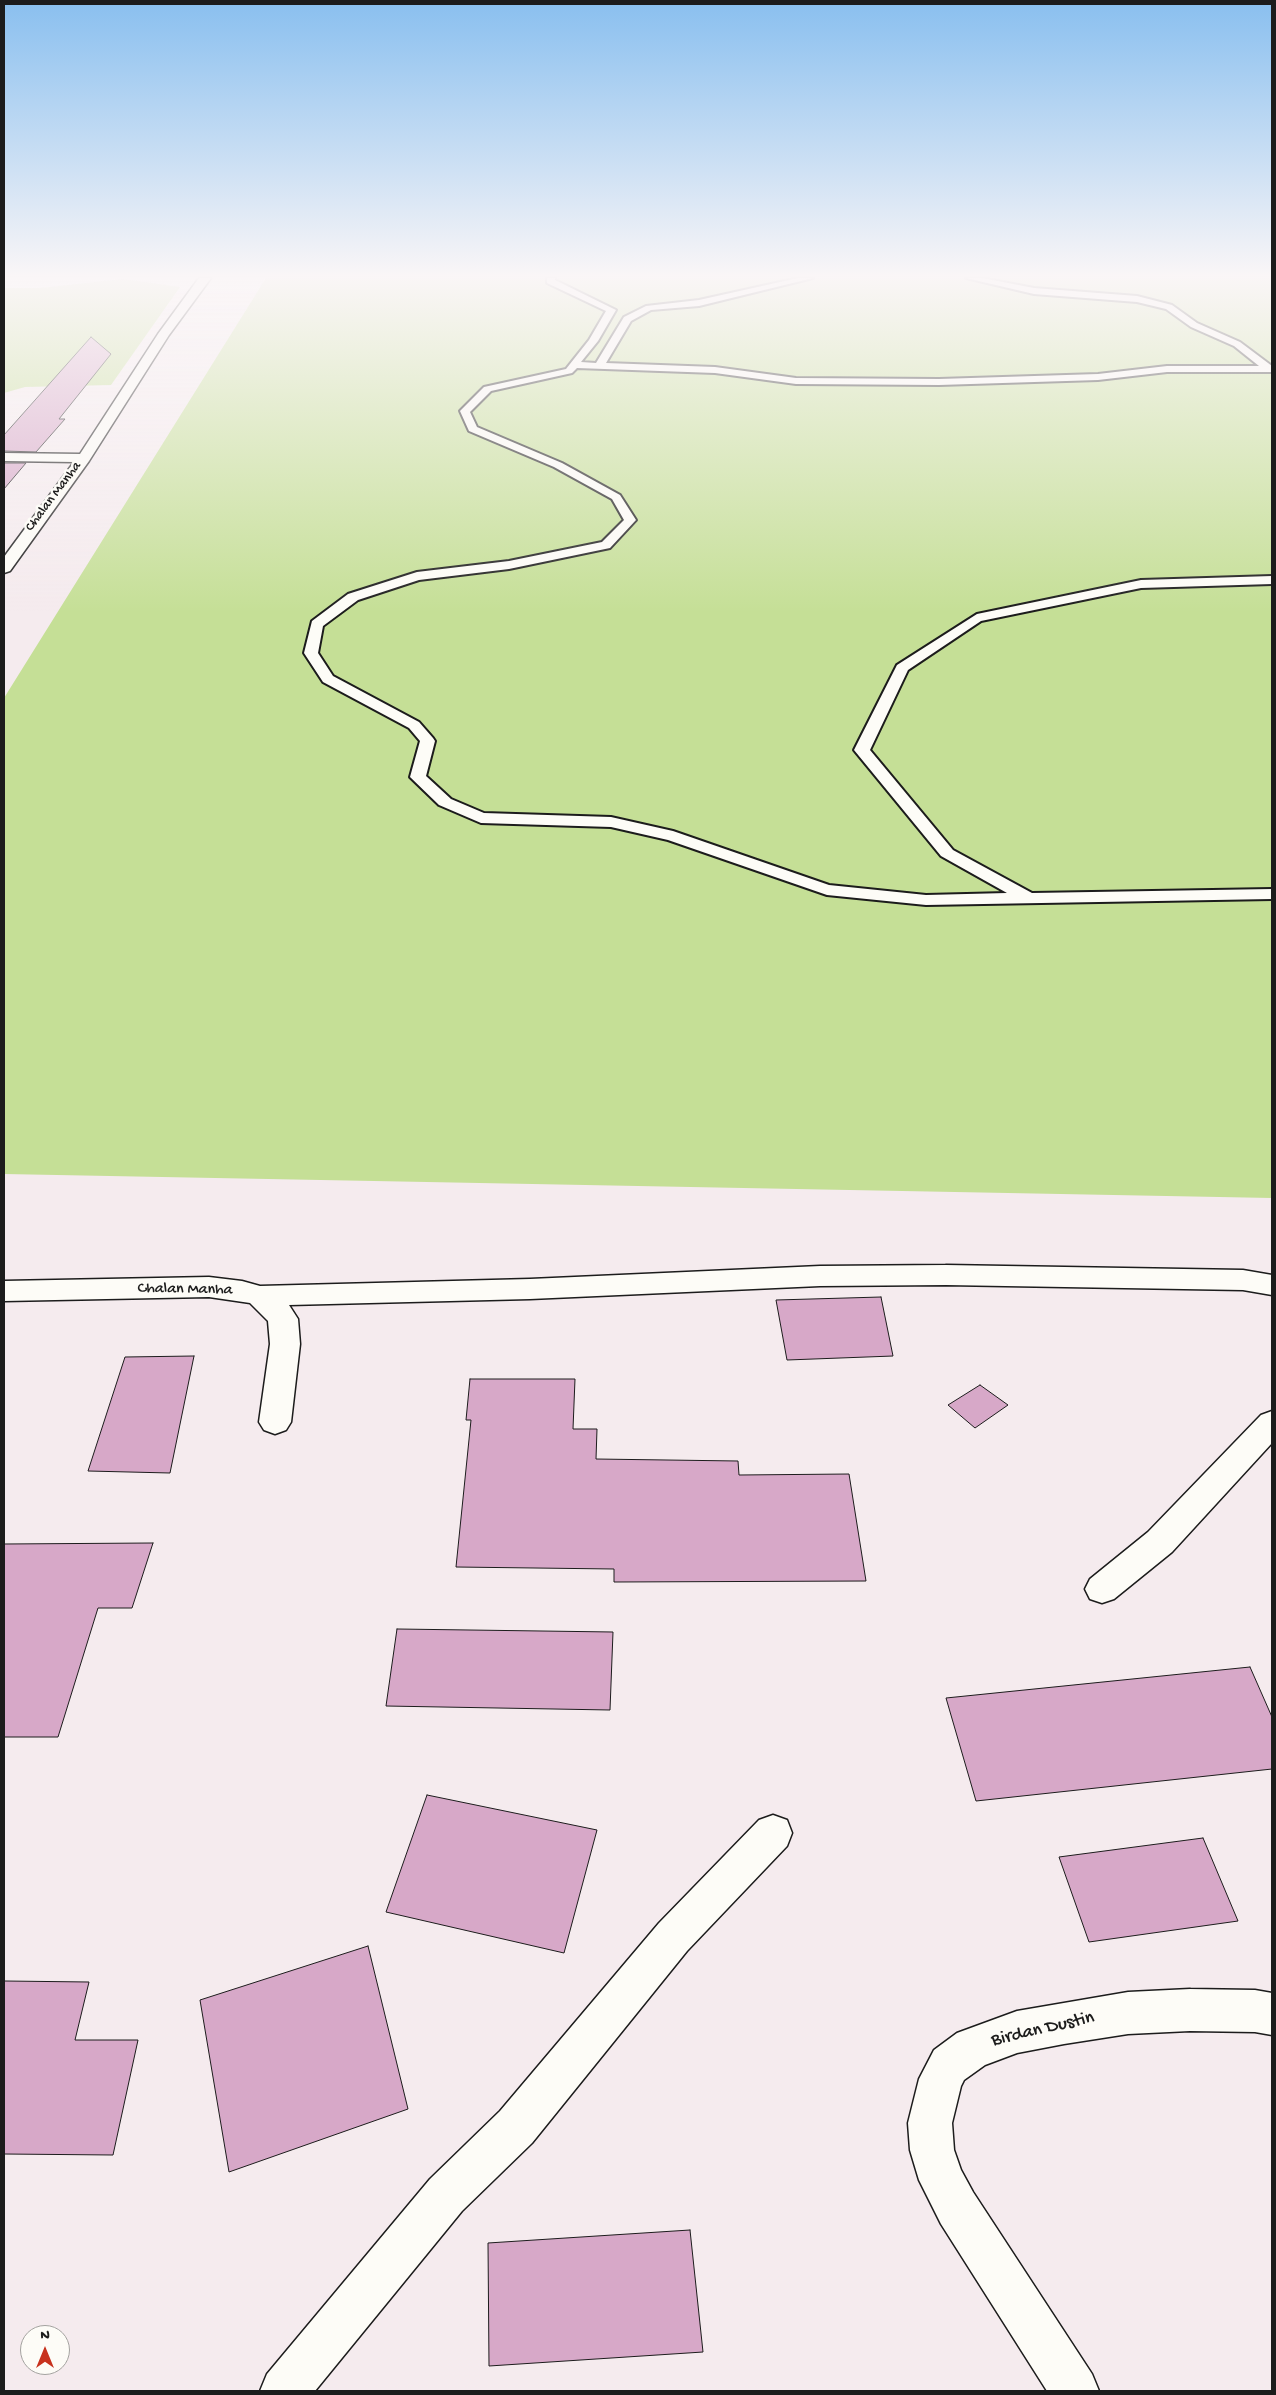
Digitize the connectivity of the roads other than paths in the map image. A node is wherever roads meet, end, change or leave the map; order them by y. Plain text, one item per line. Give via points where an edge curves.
1 (128, 390) edge
2 (487, 390) edge
3 (4, 457) edge
4 (84, 458) junction
5 (4, 540) edge
6 (23, 540) junction
7 (4, 568) edge
8 (1272, 580) edge
9 (1272, 894) edge
10 (1029, 898) junction
11 (1272, 1285) edge
12 (4, 1291) edge
13 (260, 1296) junction
14 (275, 1422) dead end
15 (1272, 1423) edge
16 (1102, 1589) dead end
17 (773, 1833) dead end
18 (1272, 2014) edge
19 (284, 2391) edge
20 (1075, 2391) edge

1 - 4 street, Chalan Manha
2 - 10 lane via 465,411 473,429 558,465 616,497 630,520 606,545 509,565 417,576 354,596 318,624 311,654 328,679 414,725 428,740 418,777 445,802 481,818 611,822 673,836 827,890 926,900
3 - 4 street
4 - 6 street, Chalan Manha
5 - 6 street
6 - 7 street, Chalan Manha
8 - 10 lane via 1141,584 977,618 902,668 862,750 947,853
9 - 10 lane
11 - 13 street via 1242,1280 946,1274
12 - 13 street, Chalan Manha via 209,1287
13 - 14 street, Chalan Manha via 283,1319 285,1344
15 - 16 street via 1160,1542
17 - 19 street via 673,1937 516,2127 446,2195
18 - 20 street, Birdan Dustin via 1182,2010 1128,2013 1064,2023 1017,2032 972,2048 948,2065 941,2079 930,2123 932,2150 942,2180

